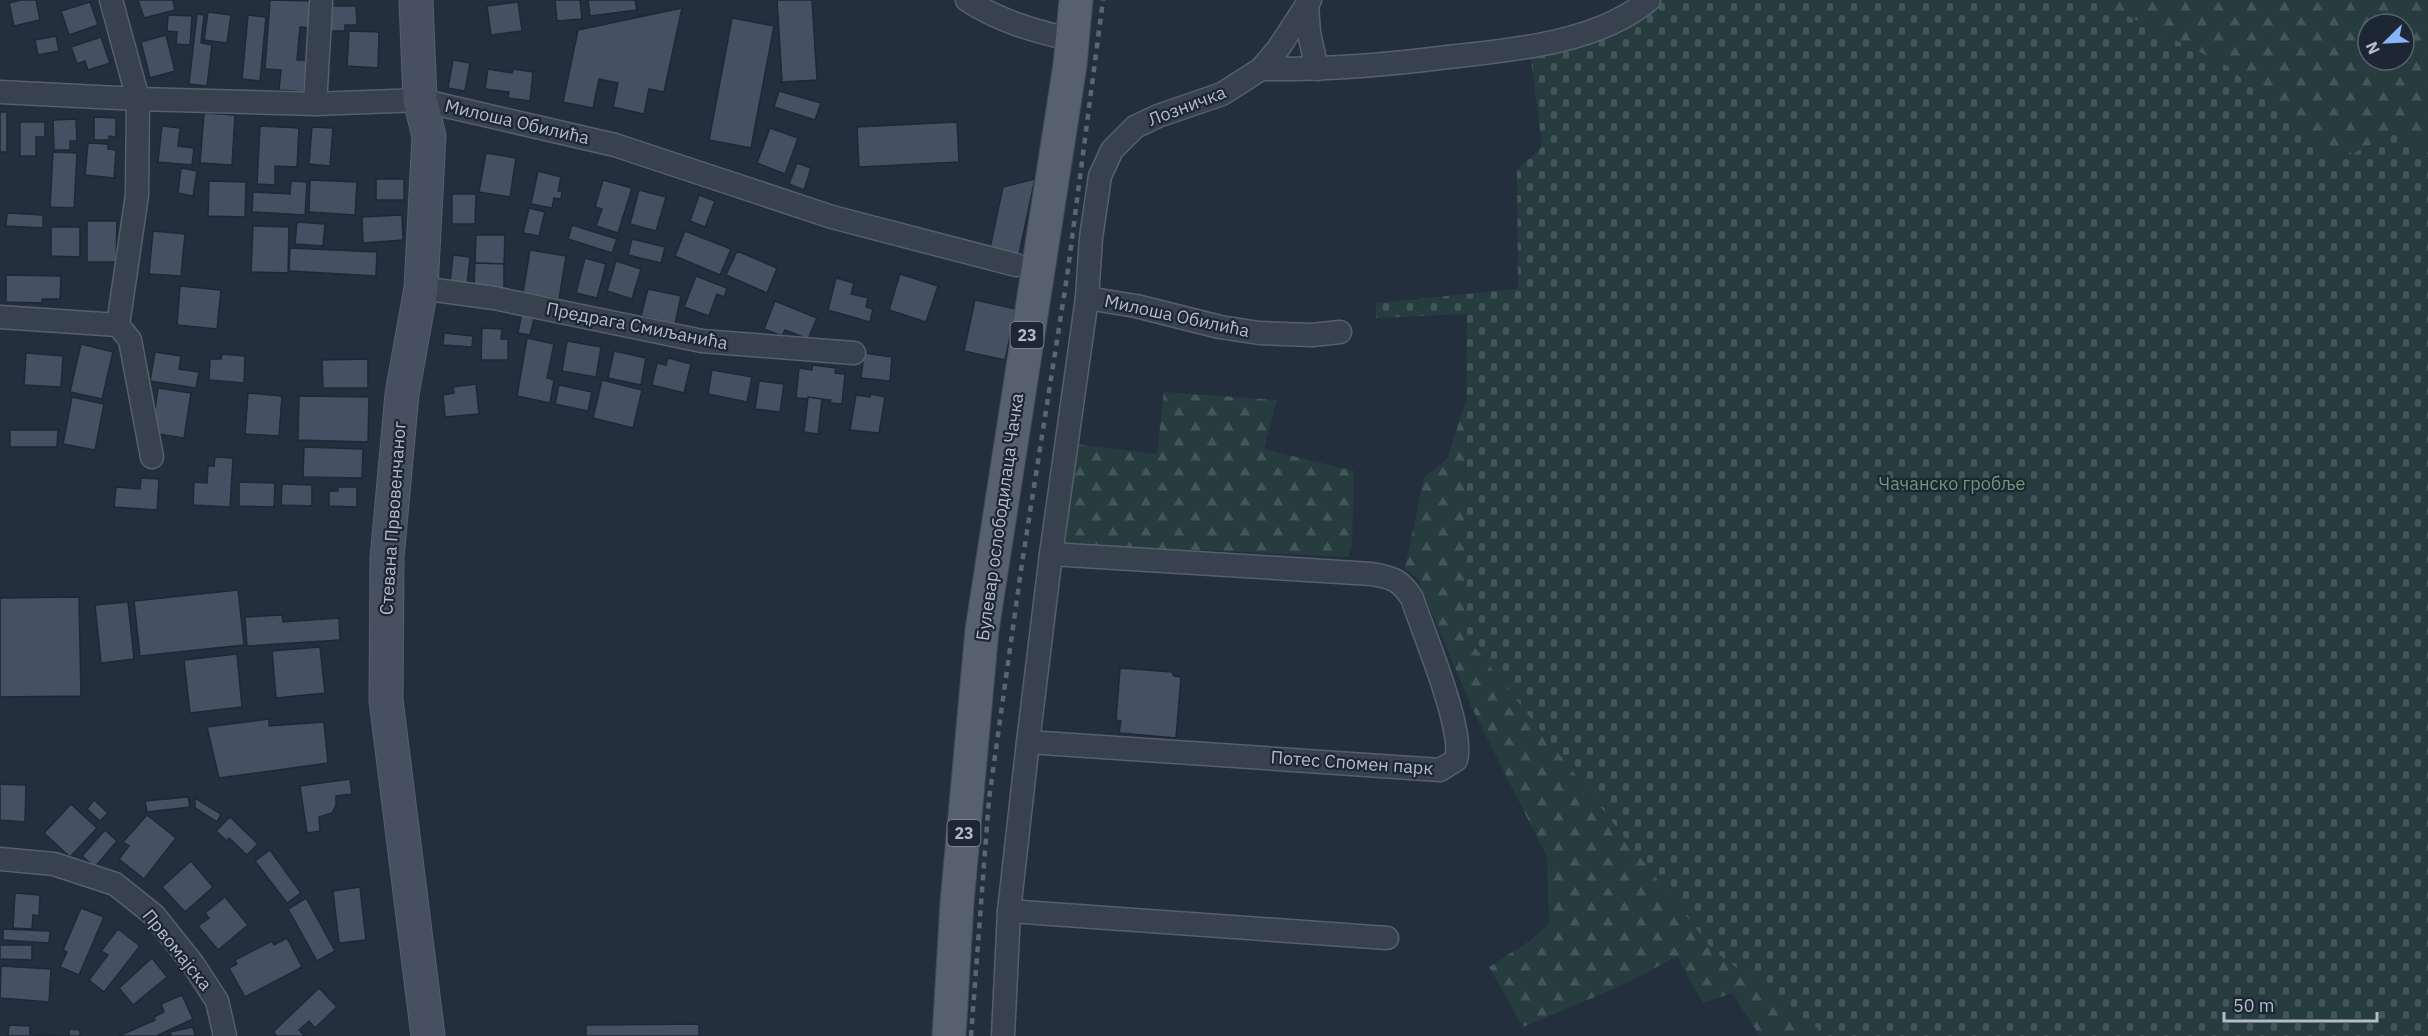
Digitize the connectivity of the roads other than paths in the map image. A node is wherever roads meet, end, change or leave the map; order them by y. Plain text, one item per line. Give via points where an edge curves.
1 (111, 0) edge
2 (416, 0) edge
3 (967, 0) edge
4 (1076, 0) edge
5 (1648, 0) edge
6 (1309, 2) edge
7 (321, 3) dead end
8 (1073, 40) junction
9 (1261, 69) junction
10 (1317, 69) junction
11 (0, 92) edge
12 (138, 99) junction
13 (420, 100) junction
14 (315, 104) junction
15 (1016, 265) dead end
16 (421, 288) junction
17 (1087, 298) junction
18 (0, 317) edge
19 (118, 325) junction
20 (1340, 333) dead end
21 (854, 353) dead end
22 (152, 457) dead end
23 (1051, 554) junction
24 (1028, 742) junction
25 (0, 859) edge
26 (1009, 911) junction
27 (1387, 938) dead end
28 (225, 1036) edge
29 (428, 1036) edge
30 (949, 1036) edge
31 (1003, 1036) edge

1 - 12 street
2 - 13 street, Стевана Првовенчаног
3 - 8 street via 1016,25
4 - 8 main road, Булевар ослободилаца Чачка / 23
5 - 10 street via 1598,29 1551,41 1473,54
6 - 9 street, Лозничка
6 - 10 street via 1309,33
7 - 14 street
8 - 30 main road, Булевар ослободилаца Чачка / 23 via 982,630
9 - 10 street
9 - 17 street, Лозничка via 1222,94 1143,122 1112,150 1097,192
11 - 12 street, Милоша Обилића
12 - 14 street, Милоша Обилића
12 - 19 street via 137,195
13 - 14 street, Милоша Обилића
13 - 15 street, Милоша Обилића via 615,145 832,217
13 - 16 street, Стевана Првовенчаног via 429,136
16 - 21 street, Предрага Смиљанића via 504,300 702,341
16 - 29 street, Стевана Првовенчаног via 402,394 393,483 387,558 386,700
17 - 20 street, Милоша Обилића via 1259,333
17 - 23 street
18 - 19 street
19 - 22 street via 130,340
23 - 24 street
23 - 24 street, Потес Спомен парк via 1389,577 1402,584 1412,598 1454,720 1459,750 1456,760 1440,770
24 - 26 street
25 - 28 street, Првомајска via 54,864 115,884 154,915 193,964 217,1001
26 - 27 street
26 - 31 street

